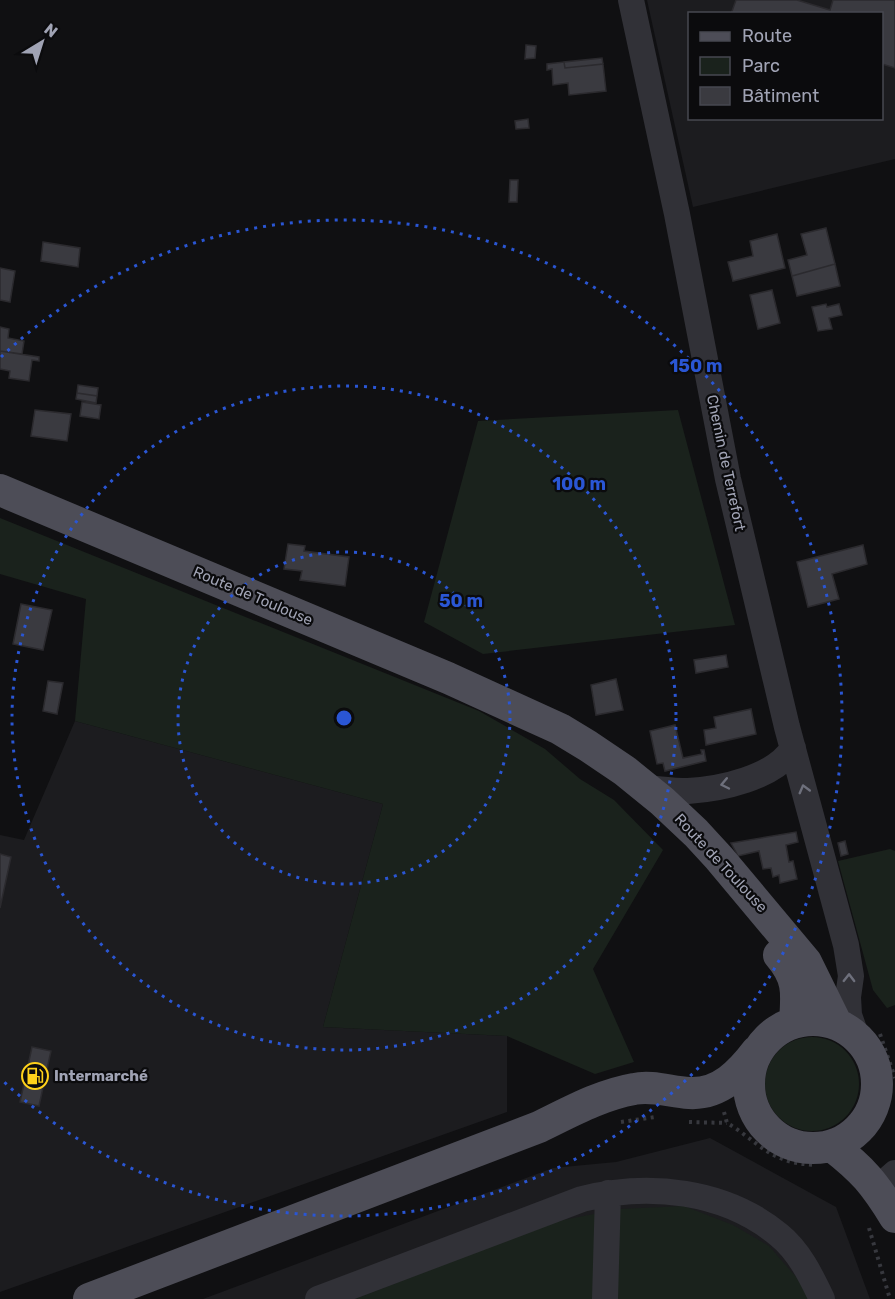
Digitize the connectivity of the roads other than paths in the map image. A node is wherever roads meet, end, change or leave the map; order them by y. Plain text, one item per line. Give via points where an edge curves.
1 (632, 0) edge
2 (0, 490) edge
3 (505, 704) junction
4 (793, 748) junction
5 (645, 788) junction
6 (795, 1022) junction
7 (846, 1029) junction
8 (757, 1051) junction
9 (871, 1113) junction
10 (762, 1123) junction
11 (539, 1127) junction
12 (824, 1156) junction
13 (890, 1180) edge
14 (608, 1193) junction
15 (882, 1222) edge
16 (89, 1299) edge
17 (318, 1299) edge
18 (605, 1299) edge
19 (822, 1299) edge

1 - 4 street, Chemin de Terrefort via 728,478
2 - 3 main road, Route de Toulouse
3 - 5 main road, Route de Toulouse via 560,729
3 - 6 main road, Route de Toulouse via 636,801 717,882 794,977
4 -> 5 street via 786,759 745,780 688,791
7 -> 4 street, Chemin de Terrefort via 851,976 846,945
5 - 7 main road, Route de Toulouse via 696,832 782,931 806,962
6 - 7 main road via 816,1019
6 - 8 main road via 780,1028
7 - 9 main road via 870,1052 877,1072 878,1093
8 - 10 main road via 748,1088
8 - 11 main road via 739,1074 707,1091 637,1088 618,1092
9 - 12 main road via 861,1127
9 - 13 main road via 868,1131
10 - 11 main road via 744,1112 674,1104 635,1105
10 - 12 main road via 776,1137 813,1148
11 - 16 main road
12 - 13 main road
13 - 15 main road
14 - 17 street via 582,1199
14 - 18 street
14 - 19 street via 655,1190 718,1201 751,1215 780,1236 807,1268

